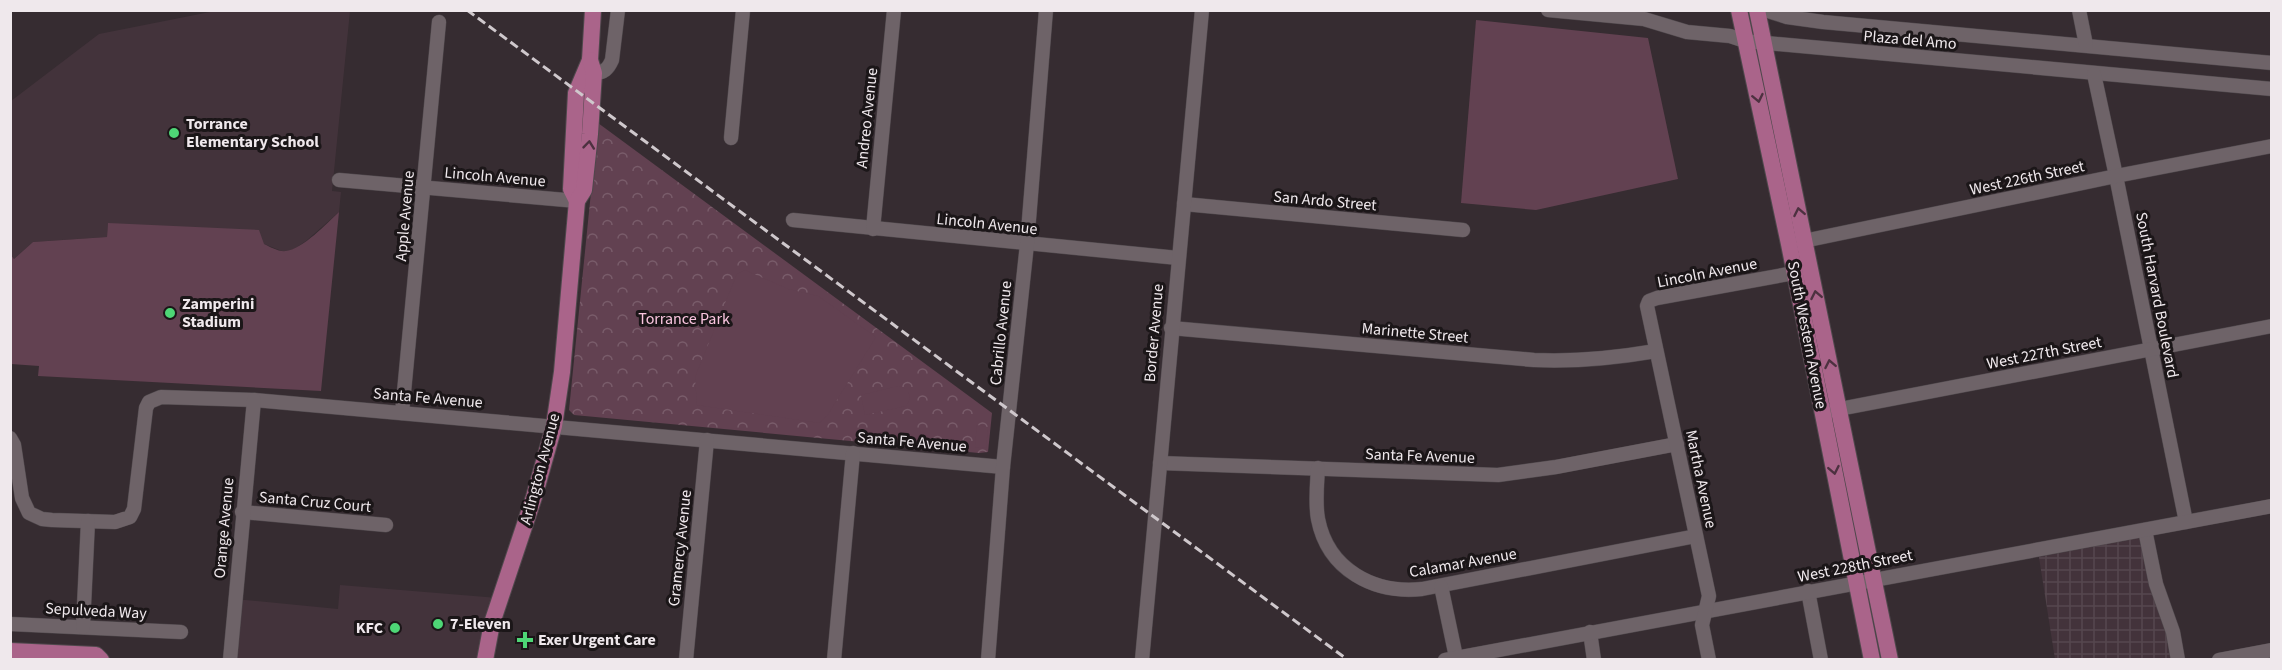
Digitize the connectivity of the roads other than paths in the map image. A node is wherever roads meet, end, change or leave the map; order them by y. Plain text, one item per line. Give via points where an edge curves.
1 (593, 10) edge
2 (618, 10) edge
3 (742, 10) edge
4 (894, 10) edge
5 (1046, 10) edge
6 (1202, 10) edge
7 (1548, 10) edge
8 (1739, 10) edge
9 (1757, 10) edge
10 (1765, 10) edge
11 (2079, 10) edge
12 (439, 22) dead end
13 (1745, 41) junction
14 (1765, 43) junction
15 (2086, 45) junction
16 (2271, 63) edge
17 (592, 66) junction
18 (2094, 74) junction
19 (2271, 89) edge
20 (731, 138) dead end
21 (2271, 146) edge
22 (2116, 176) junction
23 (339, 180) dead end
24 (424, 188) junction
25 (577, 201) junction
26 (1184, 204) junction
27 (793, 220) dead end
28 (873, 229) junction
29 (1463, 230) dead end
30 (1797, 243) junction
31 (1027, 244) junction
32 (1178, 258) junction
33 (1802, 271) junction
34 (1647, 306) joint
35 (2271, 326) edge
36 (1171, 328) junction
37 (2151, 349) junction
38 (1656, 351) junction
39 (254, 400) junction
40 (1830, 411) junction
41 (402, 413) junction
42 (554, 426) junction
43 (10, 438) edge
44 (707, 440) junction
45 (1677, 444) junction
46 (853, 453) junction
47 (1160, 463) junction
48 (1003, 467) junction
49 (1318, 468) junction
50 (2271, 506) edge
51 (242, 512) junction
52 (88, 521) junction
53 (2186, 522) junction
54 (386, 525) dead end
55 (2145, 530) junction
56 (1696, 536) junction
57 (1873, 579) junction
58 (1856, 582) junction
59 (1441, 586) junction
60 (1808, 591) junction
61 (1705, 610) junction
62 (10, 624) edge
63 (83, 627) junction
64 (181, 632) dead end
65 (1590, 632) junction
66 (1867, 636) junction
67 (2271, 650) edge
68 (10, 651) edge
69 (1479, 656) edge
70 (1450, 658) edge
71 (101, 660) edge
72 (230, 660) edge
73 (485, 660) edge
74 (686, 660) edge
75 (834, 660) edge
76 (988, 660) edge
77 (1142, 660) edge
78 (1594, 660) edge
79 (1709, 660) edge
80 (1821, 660) edge
81 (1872, 660) edge
82 (1880, 660) edge
83 (1890, 660) edge
84 (2178, 660) edge
85 (2219, 660) edge

1 - 17 main road, Arlington Avenue
2 - 17 street, Arlington Avenue via 609,67 602,73
3 - 20 street
4 - 28 street, Andreo Avenue
5 - 31 street, Cabrillo Avenue
6 - 26 street, Border Avenue
7 - 13 street, Plaza del Amo via 1644,19 1687,32
8 - 13 main road, South Western Avenue
9 - 14 main road, South Western Avenue
10 - 15 street, Plaza del Amo via 1823,22
11 - 15 street
12 - 24 street, Apple Avenue
13 - 14 street, Plaza del Amo
13 -> 30 main road, South Western Avenue
14 - 18 street, Plaza del Amo
30 -> 14 main road, South Western Avenue
15 - 16 street, Plaza del Amo
17 - 25 main road, Arlington Avenue via 576,93 571,189
18 - 19 street, Plaza del Amo
18 - 22 street, South Harvard Boulevard
21 - 22 street, West 226th Street
22 - 30 street, West 226th Street
22 - 37 street, South Harvard Boulevard
23 - 24 street, Lincoln Avenue
24 - 25 street, Lincoln Avenue
24 - 41 street, Apple Avenue
25 - 42 main road, Arlington Avenue
26 - 29 street, San Ardo Street
26 - 32 street, Border Avenue
27 - 28 street, Lincoln Avenue
28 - 31 street, Lincoln Avenue
30 - 33 main road, South Western Avenue
31 - 32 street, Lincoln Avenue
31 - 48 street, Cabrillo Avenue
32 - 36 street, Border Avenue
33 - 34 street, Lincoln Avenue via 1657,298
33 - 40 main road, South Western Avenue
34 - 38 street, Martha Avenue
35 - 37 street, West 227th Street
36 - 38 street, Marinette Street via 1546,361 1603,360
36 - 47 street, Border Avenue
37 - 40 street, West 227th Street
37 - 53 street, South Harvard Boulevard
38 - 45 street, Martha Avenue
39 - 41 street, Santa Fe Avenue
39 - 51 street, Orange Avenue
39 - 52 street, Santa Fe Avenue via 161,397 149,402 143,419 134,509 130,516 115,522
40 - 57 main road, South Western Avenue
40 -> 58 main road, South Western Avenue
41 - 42 street, Santa Fe Avenue
42 - 44 street, Santa Fe Avenue
42 - 73 main road, Arlington Avenue via 492,623
43 - 52 street, Santa Fe Avenue via 22,498 29,513 42,519
44 - 46 street, Santa Fe Avenue
44 - 74 street, Gramercy Avenue
45 - 49 street, Santa Fe Avenue via 1498,475
45 - 56 street, Martha Avenue
46 - 48 street, Santa Fe Avenue
46 - 75 street
47 - 49 street, Santa Fe Avenue
47 - 77 street, Border Avenue
48 - 76 street, Cabrillo Avenue
49 - 59 street, Calamar Avenue via 1321,532 1349,572 1392,589 1409,591
50 - 53 street, West 228th Street
51 - 54 street, Santa Cruz Court
51 - 72 street, Orange Avenue
52 - 63 street
53 - 55 street, West 228th Street
55 - 57 street, West 228th Street
55 - 84 street via 2156,584 2174,632
56 - 59 street, Calamar Avenue
56 - 61 street, Martha Avenue via 1709,596
57 - 58 street, West 228th Street
57 - 83 main road, South Western Avenue
58 - 60 street, West 228th Street
58 - 66 main road, South Western Avenue
59 - 70 street
60 - 61 street, West 228th Street
60 - 80 street
61 - 65 street, West 228th Street
61 - 79 street, Martha Avenue via 1702,625
62 - 63 street, Sepulveda Way
63 - 64 street, Sepulveda Way
65 - 69 street, West 228th Street
65 - 78 street
66 - 81 main road, South Western Avenue
66 - 82 main road via 1876,646
67 - 85 street
68 - 71 main road via 96,655
69 - 70 street, West 228th Street

